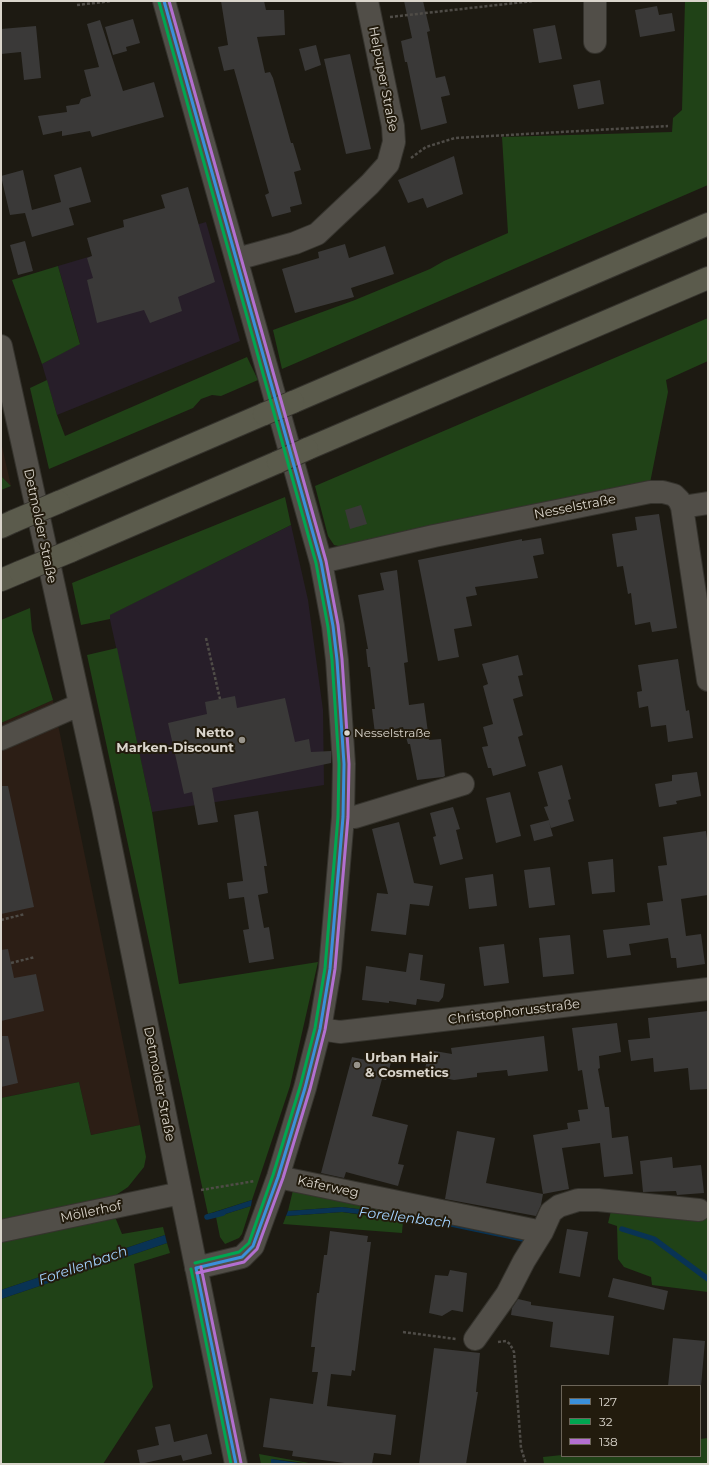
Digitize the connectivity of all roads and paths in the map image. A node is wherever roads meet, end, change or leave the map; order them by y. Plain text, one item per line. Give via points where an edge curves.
1 (112, 1) edge
2 (164, 1) edge
3 (533, 1) edge
4 (595, 1) edge
5 (77, 5) dead end
6 (370, 10) edge
7 (595, 42) dead end
8 (668, 126) dead end
9 (388, 164) junction
10 (708, 224) edge
11 (237, 259) junction
12 (708, 278) edge
13 (1, 346) edge
14 (708, 503) edge
15 (682, 507) junction
16 (8, 524) edge
17 (321, 562) junction
18 (10, 576) edge
19 (206, 638) dead end
20 (708, 680) edge
21 (220, 699) dead end
22 (79, 705) junction
23 (1, 739) edge
24 (463, 784) dead end
25 (343, 817) junction
26 (25, 914) dead end
27 (1, 920) edge
28 (35, 958) dead end
29 (11, 963) dead end
30 (708, 989) edge
31 (320, 1029) junction
32 (278, 1177) junction
33 (181, 1194) junction
34 (699, 1210) dead end
35 (1, 1230) edge
36 (542, 1232) junction
37 (196, 1268) junction
38 (403, 1332) dead end
39 (475, 1339) junction
40 (236, 1464) edge
41 (526, 1464) edge

1 - 5 path
2 - 11 street
3 - 6 path
4 - 7 street
6 - 9 street, Helpuper Straße via 393,126 394,142
8 - 9 path via 455,138 426,147 405,162
9 - 11 street, Helpuper Straße via 317,234 295,243
10 - 16 highway, bridge
11 - 17 street
12 - 18 highway, bridge
13 - 22 street, Detmolder Straße
14 - 15 street
15 - 17 street, Nesselstraße via 674,495 650,492
15 - 20 street
17 - 25 street via 338,668 344,764
19 - 21 path
22 - 23 street
22 - 33 street, Detmolder Straße via 103,808
24 - 25 street via 355,817
25 - 31 street via 330,969
26 - 27 path
28 - 29 path
30 - 31 street, Christophorusstraße via 340,1032
31 - 32 street
32 - 33 path
32 - 36 street, Käferweg
32 - 37 street via 253,1246 242,1257
33 - 35 street, Möllerhof
33 - 37 street, Detmolder Straße
34 - 36 street via 578,1200 559,1206 551,1212
36 - 39 street via 507,1294
37 - 40 street, Detmolder Straße
38 - 39 path via 457,1340
39 - 41 path via 506,1341 514,1352 521,1448

